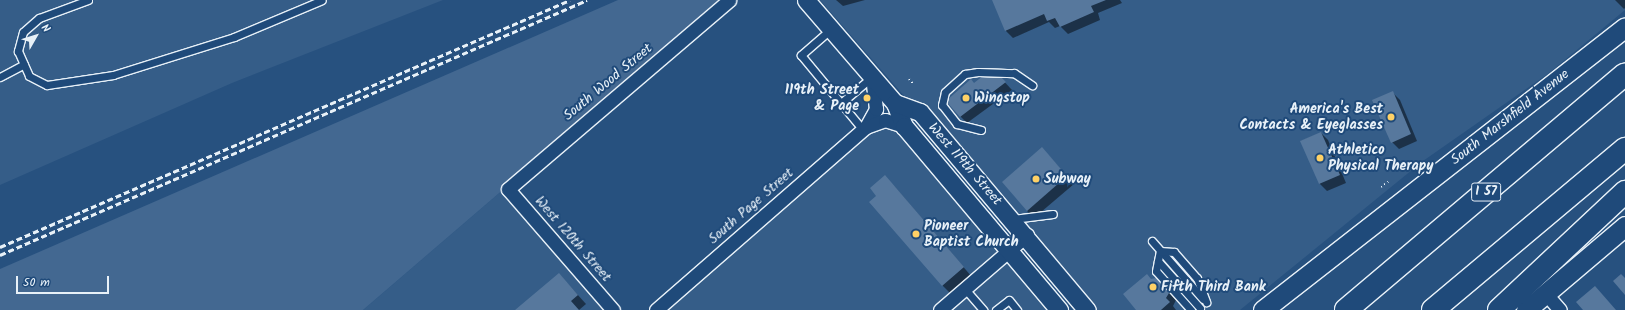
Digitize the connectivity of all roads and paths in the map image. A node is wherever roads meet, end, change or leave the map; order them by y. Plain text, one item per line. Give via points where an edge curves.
1 (88, 0) edge
2 (322, 0) edge
3 (729, 0) edge
4 (806, 0) edge
5 (1625, 27) edge
6 (831, 29) junction
7 (24, 64) junction
8 (1625, 74) edge
9 (0, 77) edge
10 (872, 77) junction
11 (909, 79) dead end
12 (913, 84) dead end
13 (1032, 85) dead end
14 (841, 103) junction
15 (895, 103) junction
16 (904, 126) junction
17 (864, 128) junction
18 (981, 130) dead end
19 (1625, 149) edge
20 (1388, 182) dead end
21 (1382, 187) dead end
22 (508, 189) joint
23 (1625, 192) edge
24 (1053, 214) dead end
25 (1013, 219) junction
26 (1625, 226) edge
27 (1027, 235) junction
28 (1152, 241) dead end
29 (1009, 250) junction
30 (1160, 251) junction
31 (1158, 261) junction
32 (965, 289) junction
33 (1546, 294) junction
34 (1206, 302) dead end
35 (1200, 308) dead end
36 (613, 310) edge
37 (656, 310) edge
38 (940, 310) edge
39 (983, 310) edge
40 (996, 310) edge
41 (1017, 310) edge
42 (1059, 310) edge
43 (1087, 310) edge
44 (1191, 310) edge
45 (1263, 310) edge
46 (1346, 310) edge
47 (1433, 310) edge
48 (1499, 310) edge
49 (1526, 310) edge
50 (1560, 310) edge

1 - 7 lane via 39,18 23,32 18,51
2 - 7 lane via 234,37 113,75 47,85 29,76
3 - 22 street, South Wood Street
4 - 6 street, West 119th Street
5 - 45 main road, South Marshfield Avenue
6 - 10 street, West 119th Street
6 - 14 lane via 801,55
7 - 9 lane
8 - 46 highway, I 57
10 - 14 lane
10 - 15 street, West 119th Street
10 - 17 street, South Page Street via 876,109
11 - 12 path
13 - 18 lane via 1014,73 978,72 966,74 945,92 942,105 957,124
14 - 17 lane
15 - 16 street, West 119th Street
15 - 25 street, West 119th Street via 920,112
16 - 17 street, South Page Street via 884,120
16 - 29 street, West 119th Street
17 - 37 street, South Page Street
19 - 47 highway
20 - 21 path
22 - 36 street, West 120th Street
23 - 48 highway
24 - 25 lane
25 - 27 street, West 119th Street
26 - 33 main road
27 - 29 street
27 - 43 street, West 119th Street
28 - 30 lane
29 - 32 street
29 - 42 street, West 119th Street
30 - 31 lane
30 - 34 lane via 1174,252 1197,278
31 - 35 lane
31 - 44 lane via 1156,271
32 - 38 street
32 - 39 lane
33 - 49 main road
33 - 50 street
40 - 41 lane via 1009,300

